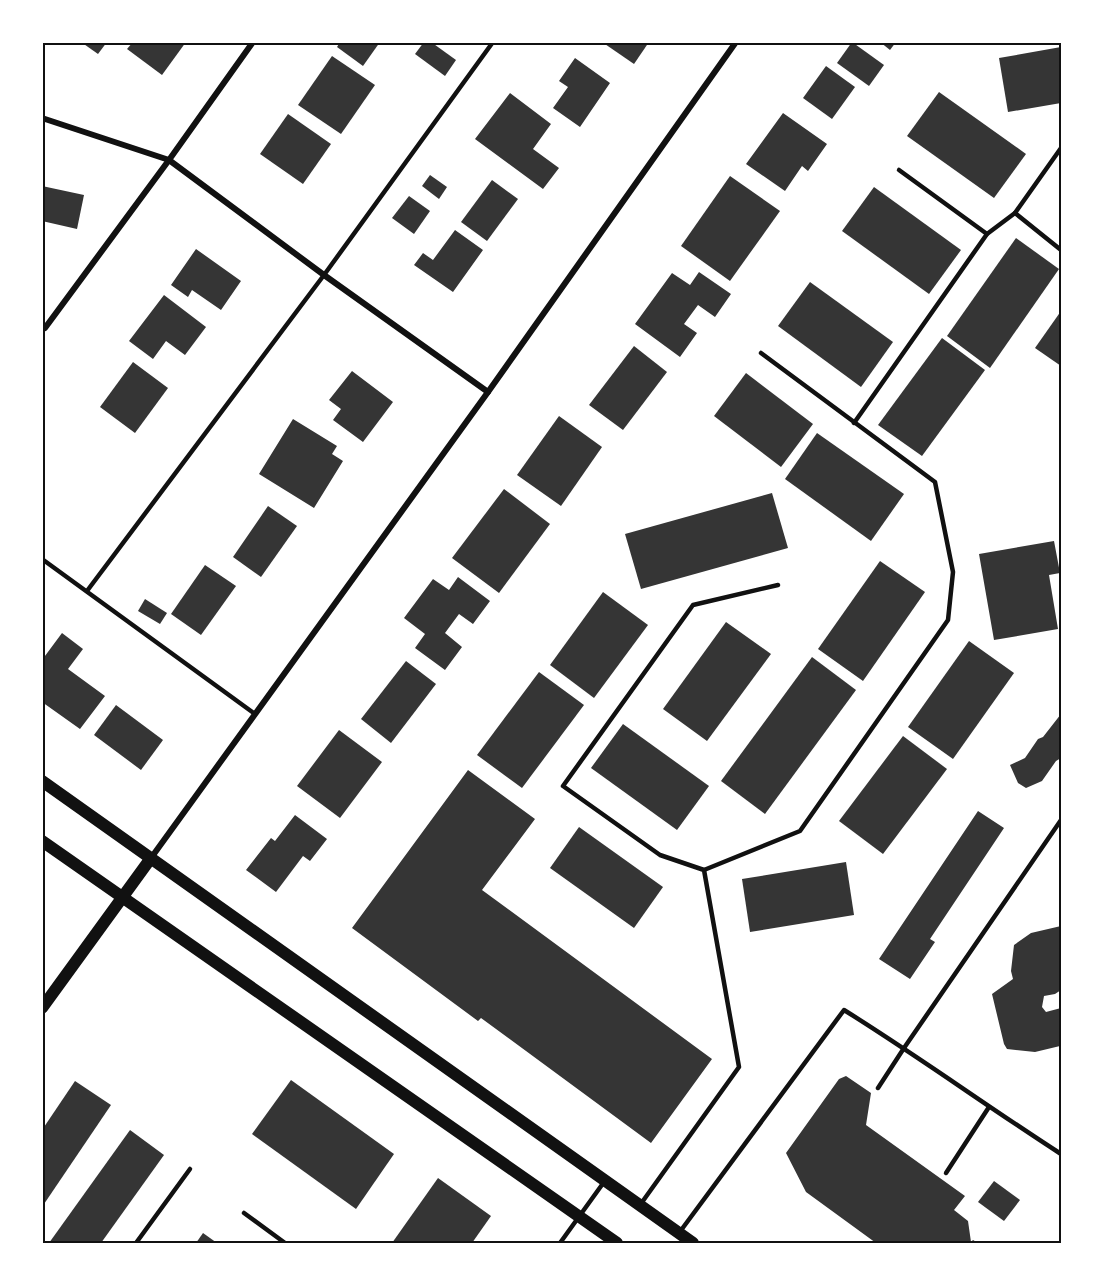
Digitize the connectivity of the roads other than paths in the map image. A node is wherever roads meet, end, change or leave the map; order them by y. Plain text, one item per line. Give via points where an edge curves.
1 (253, 42) edge
2 (493, 42) edge
3 (736, 42) edge
4 (42, 118) edge
5 (1061, 148) edge
6 (169, 160) junction
7 (899, 170) dead end
8 (1014, 213) junction
9 (987, 234) junction
10 (1061, 250) edge
11 (324, 275) junction
12 (45, 328) dead end
13 (761, 353) dead end
14 (488, 392) junction
15 (854, 423) junction
16 (42, 559) edge
17 (778, 585) dead end
18 (87, 591) junction
19 (255, 714) junction
20 (42, 781) edge
21 (1061, 820) edge
22 (42, 841) edge
23 (151, 858) junction
24 (704, 870) junction
25 (121, 897) junction
26 (42, 1008) edge
27 (904, 1048) junction
28 (878, 1088) dead end
29 (989, 1107) junction
30 (1061, 1154) edge
31 (190, 1168) dead end
32 (946, 1173) dead end
33 (605, 1180) junction
34 (640, 1205) junction
35 (244, 1213) dead end
36 (579, 1217) junction
37 (679, 1233) junction
38 (136, 1243) edge
39 (285, 1243) edge
40 (560, 1243) edge
41 (617, 1243) edge
42 (693, 1243) edge

1 - 6 street
2 - 11 lane
3 - 14 street
4 - 6 street
5 - 8 lane
6 - 11 street
6 - 12 street
7 - 9 lane
8 - 9 lane
8 - 10 lane
9 - 15 lane
11 - 14 street
11 - 18 lane
13 - 15 lane
14 - 19 street
15 - 24 lane via 935,482 953,572 948,620 801,831
16 - 18 lane
17 - 24 lane via 693,605 563,786 660,855
18 - 19 lane
19 - 23 street
20 - 23 main road
21 - 27 lane
22 - 25 main road
23 - 25 main road
23 - 33 main road
24 - 34 lane via 738,1067
25 - 26 main road
25 - 36 main road
27 - 28 lane
27 - 29 lane
27 - 37 lane via 844,1010
29 - 30 lane
29 - 32 lane
31 - 38 lane
33 - 34 main road
33 - 36 lane
34 - 37 main road
35 - 39 lane
36 - 40 lane
36 - 41 main road
37 - 42 main road

